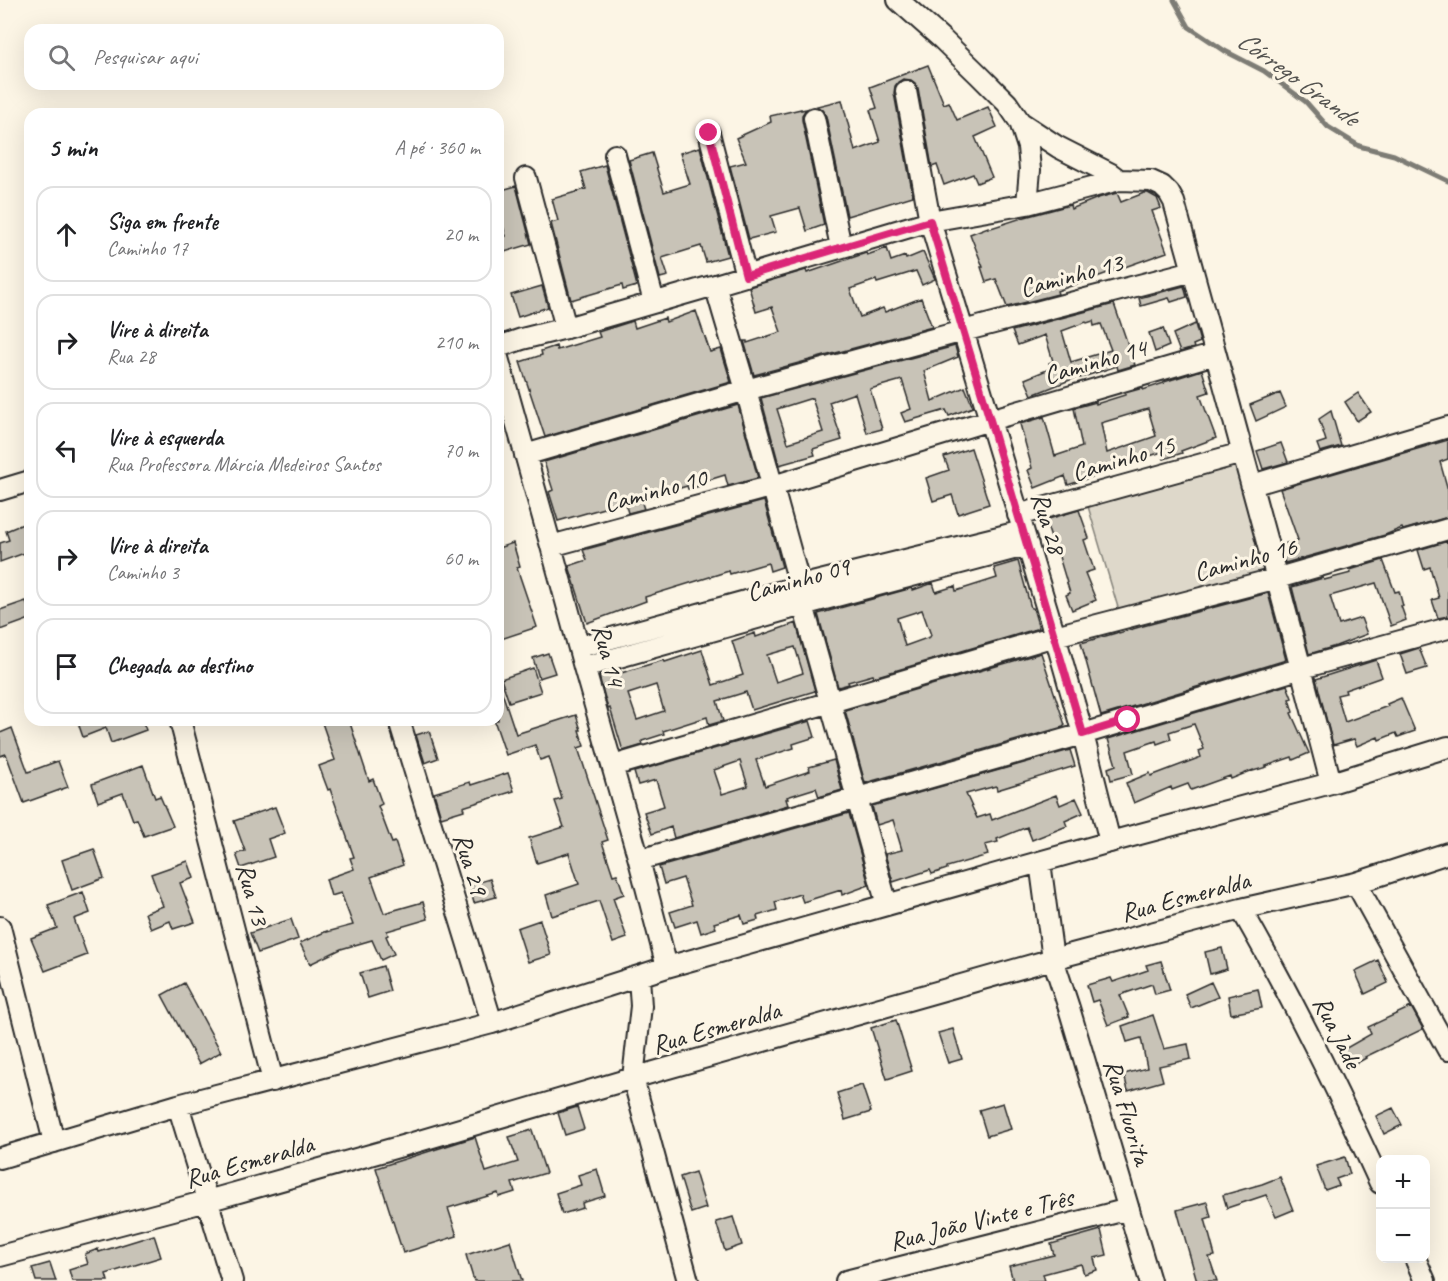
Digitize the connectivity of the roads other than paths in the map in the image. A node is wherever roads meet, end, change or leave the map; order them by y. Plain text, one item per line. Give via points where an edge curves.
1 (898, 0) edge
2 (906, 91) dead end
3 (813, 118) dead end
4 (1020, 122) junction
5 (709, 133) dead end
6 (615, 155) dead end
7 (526, 178) dead end
8 (1119, 180) junction
9 (1027, 204) junction
10 (930, 221) junction
11 (841, 247) junction
12 (1193, 271) junction
13 (746, 276) junction
14 (715, 285) junction
15 (654, 302) junction
16 (566, 328) junction
17 (963, 331) junction
18 (504, 344) edge
19 (1215, 354) junction
20 (504, 380) edge
21 (746, 390) junction
22 (990, 420) junction
23 (1448, 428) edge
24 (1242, 453) junction
25 (525, 455) junction
26 (24, 483) edge
27 (1252, 484) junction
28 (773, 486) junction
29 (0, 490) edge
30 (1448, 529) edge
31 (1023, 530) junction
32 (551, 546) junction
33 (1278, 579) junction
34 (802, 596) junction
35 (1448, 628) edge
36 (1055, 636) junction
37 (579, 647) junction
38 (584, 667) junction
39 (1302, 668) junction
40 (831, 703) junction
41 (182, 726) edge
42 (401, 726) edge
43 (1083, 734) junction
44 (1448, 747) edge
45 (613, 766) junction
46 (1331, 783) junction
47 (857, 799) junction
48 (1110, 842) junction
49 (1448, 853) edge
50 (639, 860) junction
51 (1040, 862) junction
52 (1356, 883) junction
53 (887, 905) junction
54 (1241, 909) junction
55 (0, 927) edge
56 (1053, 959) junction
57 (667, 966) junction
58 (639, 976) junction
59 (492, 1023) junction
60 (1448, 1050) edge
61 (633, 1078) junction
62 (273, 1081) junction
63 (178, 1105) junction
64 (54, 1142) junction
65 (0, 1158) edge
66 (1376, 1174) edge
67 (207, 1201) junction
68 (1129, 1209) junction
69 (0, 1256) edge
70 (1417, 1263) edge
71 (232, 1281) edge
72 (688, 1281) edge
73 (846, 1281) edge
74 (1150, 1281) edge
75 (1425, 1281) edge

1 - 4 street via 979,75
2 - 10 street, Rua 28
3 - 11 street
4 - 8 street
4 - 9 street via 1030,170
5 - 13 street
6 - 15 street
7 - 16 street
8 - 9 street
8 - 12 street via 1151,181 1168,193
9 - 10 street
10 - 11 street
10 - 17 street, Rua 28
11 - 13 street
12 - 17 street, Caminho 13
12 - 19 street
13 - 14 street
14 - 15 street
14 - 21 street
15 - 16 street
16 - 18 street
17 - 21 street, Caminho 13
17 - 22 street, Rua 28
19 - 22 street, Caminho 14
19 - 24 street
20 - 25 street, Rua 14
21 - 25 street
21 - 28 street
22 - 28 street, Caminho 14
22 - 31 street, Rua 28
23 - 27 street
24 - 27 street
24 - 31 street, Caminho 15
25 - 32 street, Rua 14
26 - 29 street
27 - 33 street
28 - 32 street, Caminho 10
28 - 34 street
30 - 33 street, Caminho 16
31 - 34 street, Caminho 09
31 - 36 street, Rua 28
32 - 37 street, Rua 14
33 - 36 street, Caminho 16
33 - 39 street
34 - 37 street, Caminho 09
34 - 38 street, Caminho 09
34 - 40 street
35 - 39 street
36 - 40 street, Caminho 16
36 - 43 street, Rua 28
37 - 38 street, Rua 14
38 - 45 street, Rua 14
39 - 43 street
39 - 46 street
40 - 45 street, Caminho 16
40 - 47 street
41 - 62 street, Rua 13
42 - 59 street, Rua 29
43 - 47 street
43 - 48 street, Rua 28
44 - 46 street
45 - 50 street, Rua 14
46 - 48 street
47 - 50 street
47 - 53 street
48 - 51 street
49 - 52 street, Rua Esmeralda
50 - 57 street, Rua 14
51 - 53 street
51 - 56 street, Rua Fluorita
52 - 54 street, Rua Esmeralda
52 - 60 street
53 - 57 street
54 - 56 street, Rua Esmeralda
54 - 66 street, Rua Jade via 1331,1076
55 - 64 street
56 - 61 street, Rua Esmeralda
56 - 68 street, Rua Fluorita
57 - 58 street
58 - 59 street
58 - 61 street via 641,1006
59 - 62 street
61 - 67 street, Rua Esmeralda
61 - 72 street
62 - 63 street
63 - 64 street
63 - 67 street
64 - 65 street
67 - 69 street, Rua Esmeralda
67 - 71 street
68 - 73 street, Rua João Vinte e Três
68 - 74 street, Rua Fluorita
70 - 75 street

